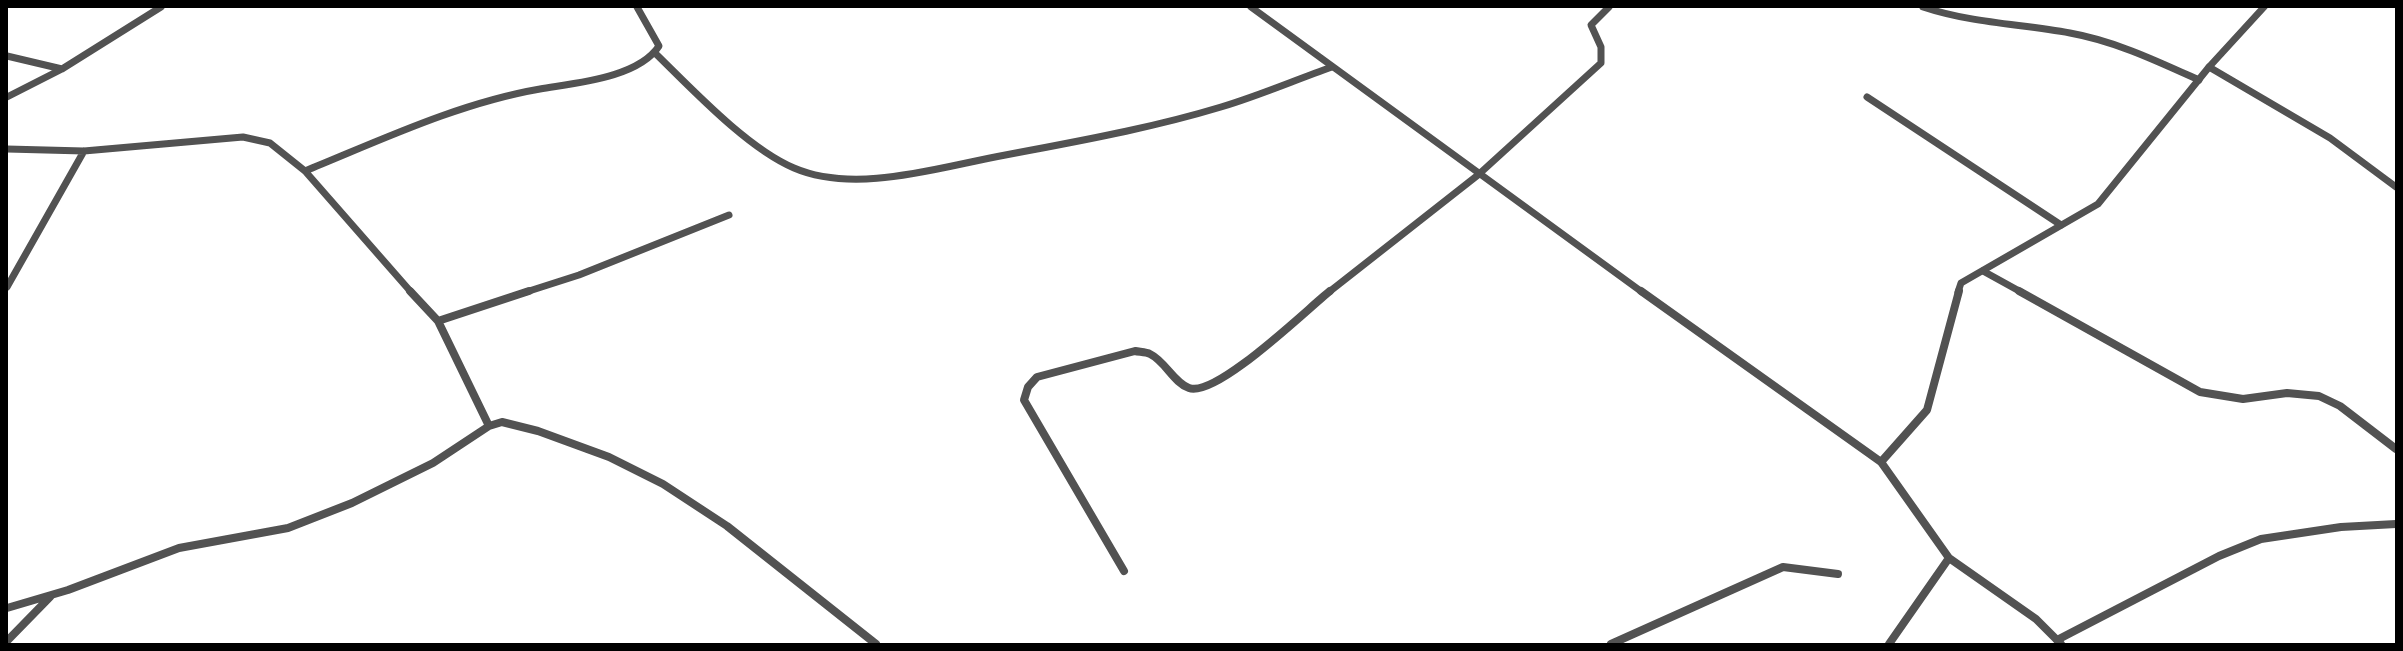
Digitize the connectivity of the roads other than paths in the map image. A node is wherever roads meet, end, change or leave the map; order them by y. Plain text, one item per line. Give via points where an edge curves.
1 (161, 7) edge
2 (637, 7) edge
3 (1251, 7) edge
4 (1609, 7) edge
5 (1923, 7) edge
6 (2264, 7) edge
7 (655, 54) junction
8 (7, 56) edge
9 (1332, 67) junction
10 (2209, 67) junction
11 (62, 69) junction
12 (2199, 80) junction
13 (7, 97) edge
14 (1867, 97) dead end
15 (7, 149) edge
16 (84, 151) junction
17 (305, 171) junction
18 (1478, 175) junction
19 (2396, 187) edge
20 (729, 215) dead end
21 (2061, 225) junction
22 (1983, 271) junction
23 (7, 287) edge
24 (438, 321) junction
25 (489, 426) junction
26 (2396, 449) edge
27 (1881, 462) junction
28 (2396, 524) edge
29 (1949, 558) junction
30 (1124, 570) dead end
31 (1838, 574) dead end
32 (51, 595) junction
33 (7, 608) edge
34 (7, 641) edge
35 (2059, 642) edge
36 (876, 644) edge
37 (1611, 644) edge
38 (1888, 644) edge

1 - 11 street
2 - 7 street via 659,46
3 - 9 street
4 - 18 street via 1591,25 1601,43 1601,62
5 - 12 street via 1959,17 2106,41
6 - 10 street
7 - 9 street via 705,102 763,151 793,168 820,177 845,180 908,174 1100,137 1221,106
7 - 17 street via 650,59 625,70 531,90 460,110
8 - 11 street
9 - 18 street
10 - 12 street
10 - 19 street via 2330,138
11 - 13 street
12 - 21 street via 2098,204
14 - 21 street
15 - 16 street
16 - 17 street via 243,137 270,143
16 - 23 street
17 - 24 street via 386,266
18 - 27 street
18 - 30 street via 1316,303 1273,341 1213,385 1199,390 1188,388 1150,354 1135,351 1038,377 1027,386 1024,400
20 - 24 street via 579,274
21 - 22 street
22 - 26 street via 2200,392 2243,399 2287,393 2319,396 2340,406
22 - 27 street via 1961,283 1927,410
24 - 25 street
25 - 32 street via 433,463 352,503 288,528 179,548
25 - 36 street via 502,422 538,430 609,457 663,484 727,526
27 - 29 street
28 - 35 street via 2340,527 2260,539 2219,556
29 - 35 street via 2036,619
29 - 38 street
31 - 37 street via 1783,567
32 - 33 street
32 - 34 street

